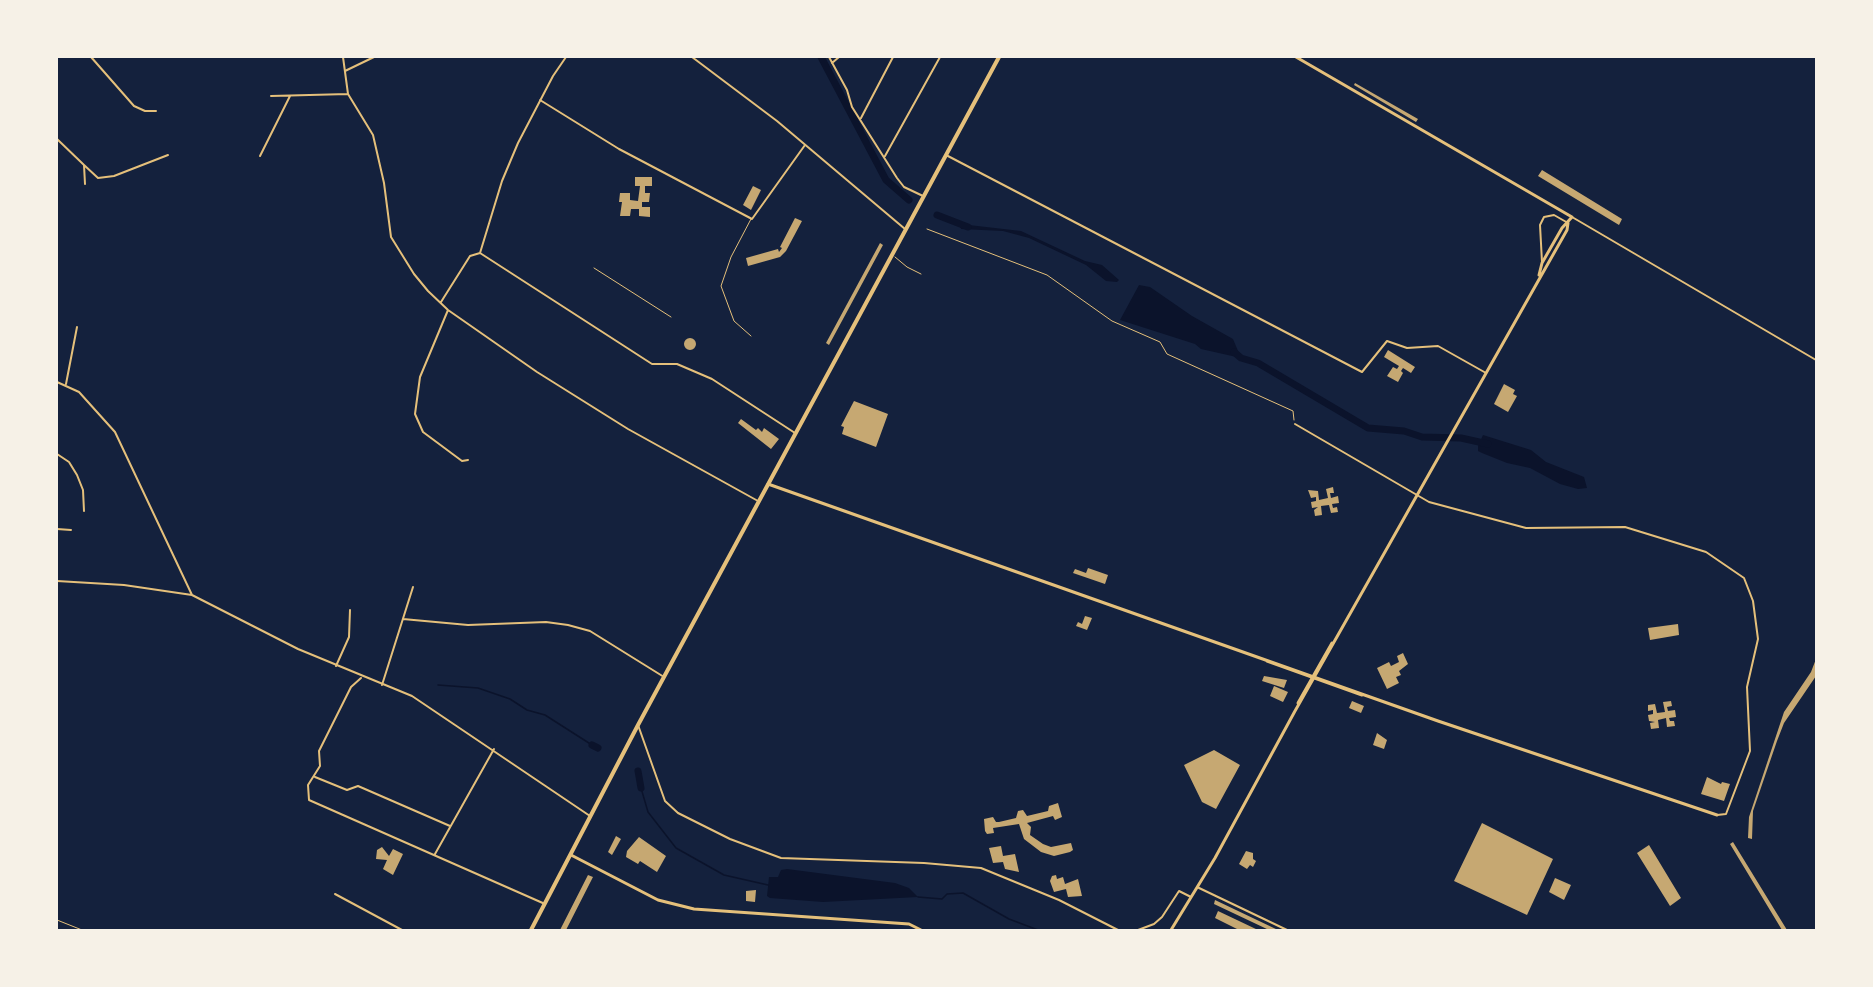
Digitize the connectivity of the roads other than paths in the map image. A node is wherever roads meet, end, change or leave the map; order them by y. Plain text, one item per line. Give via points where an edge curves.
1 (91, 57) edge
2 (343, 57) edge
3 (374, 57) edge
4 (566, 57) edge
5 (692, 57) edge
6 (829, 57) edge
7 (840, 57) edge
8 (893, 57) edge
9 (940, 57) edge
10 (999, 57) edge
11 (1296, 57) edge
12 (832, 63) junction
13 (345, 71) junction
14 (348, 94) junction
15 (271, 96) dead end
16 (290, 96) junction
17 (540, 100) junction
18 (156, 111) dead end
19 (861, 118) junction
20 (57, 139) edge
21 (806, 145) junction
22 (168, 155) dead end
23 (946, 155) junction
24 (260, 156) dead end
25 (885, 156) junction
26 (84, 165) junction
27 (85, 184) dead end
28 (923, 196) junction
29 (1572, 217) junction
30 (752, 219) junction
31 (1568, 223) junction
32 (905, 229) junction
33 (480, 253) junction
34 (892, 254) junction
35 (1542, 263) junction
36 (594, 268) dead end
37 (921, 274) dead end
38 (1539, 277) junction
39 (441, 302) junction
40 (448, 310) junction
41 (671, 317) dead end
42 (77, 327) dead end
43 (751, 336) dead end
44 (1816, 360) edge
45 (1486, 373) junction
46 (57, 382) edge
47 (66, 384) junction
48 (1295, 424) road end
49 (795, 433) junction
50 (57, 454) edge
51 (468, 460) dead end
52 (768, 483) junction
53 (1416, 496) junction
54 (758, 501) junction
55 (84, 511) dead end
56 (57, 529) edge
57 (71, 530) dead end
58 (57, 581) edge
59 (413, 587) dead end
60 (192, 595) junction
61 (350, 610) dead end
62 (403, 619) junction
63 (336, 666) junction
64 (362, 677) junction
65 (664, 677) junction
66 (1313, 677) junction
67 (382, 685) junction
68 (638, 725) junction
69 (494, 749) junction
70 (315, 777) junction
71 (1717, 815) joint
72 (590, 816) junction
73 (450, 826) junction
74 (435, 854) junction
75 (571, 855) junction
76 (1197, 887) junction
77 (335, 894) dead end
78 (1191, 897) junction
79 (545, 904) junction
80 (57, 920) edge
81 (82, 930) edge
82 (402, 930) edge
83 (531, 930) edge
84 (921, 930) edge
85 (1118, 930) edge
86 (1138, 930) edge
87 (1172, 930) edge
88 (1287, 930) edge

1 - 18 street via 134,106
2 - 13 street
3 - 13 street
4 - 17 street
5 - 21 street
6 - 12 street
7 - 12 street
8 - 19 street
9 - 25 street
10 - 23 main road
11 - 29 street
12 - 19 street
13 - 14 street
14 - 16 street
14 - 39 street via 373,135 391,237 414,274
15 - 16 street
16 - 24 street
17 - 30 street via 615,147
17 - 33 street via 502,181
19 - 25 street
20 - 26 street
21 - 30 street
21 - 32 street
22 - 26 street via 114,176 98,178
23 - 28 main road
23 - 45 street via 1362,372 1387,340 1407,348 1438,346
25 - 28 street via 904,187
26 - 27 street
28 - 32 main road
29 - 31 street
29 - 44 street
30 - 43 lane via 731,257 721,286 734,321
31 - 35 street
31 - 35 street via 1554,215 1544,217 1540,225
31 - 38 street via 1568,230
32 - 34 main road
33 - 39 street via 469,258
33 - 49 street via 652,364 677,364 712,379
34 - 37 lane
34 - 49 main road
35 - 38 street
36 - 41 lane
38 - 45 street
39 - 40 street
40 - 51 street via 420,377 415,414 423,432 462,461
40 - 54 street via 628,429
42 - 47 street
45 - 53 street
46 - 47 street
47 - 60 street via 79,392 114,432
48 - 53 street
49 - 52 main road
50 - 55 street via 69,462 77,475 83,490
52 - 54 main road
52 - 66 street
53 - 66 street
53 - 71 street via 1526,528 1618,525 1706,552 1748,583 1758,639 1747,687 1750,751 1726,814
54 - 65 main road
56 - 57 street
58 - 60 street
59 - 62 street
60 - 63 street
61 - 63 street via 349,637
62 - 65 street via 468,625 568,625 596,634
62 - 67 street
63 - 64 street
64 - 67 street
64 - 70 street via 351,687 319,752 320,766
65 - 68 main road
66 - 71 street
66 - 76 street
67 - 69 street via 412,696
68 - 72 main road
68 - 85 street via 665,801 686,817 730,839 784,858 981,868 1059,900
69 - 72 street
69 - 73 street
70 - 73 street via 347,790 358,786
70 - 74 street via 308,785 309,800
72 - 75 main road
73 - 74 street
74 - 79 street
75 - 79 main road
75 - 84 street via 658,900 694,909 909,924
76 - 78 street
76 - 88 street
77 - 82 street
78 - 86 street via 1179,891 1162,917
78 - 87 street
79 - 83 main road
80 - 81 lane

